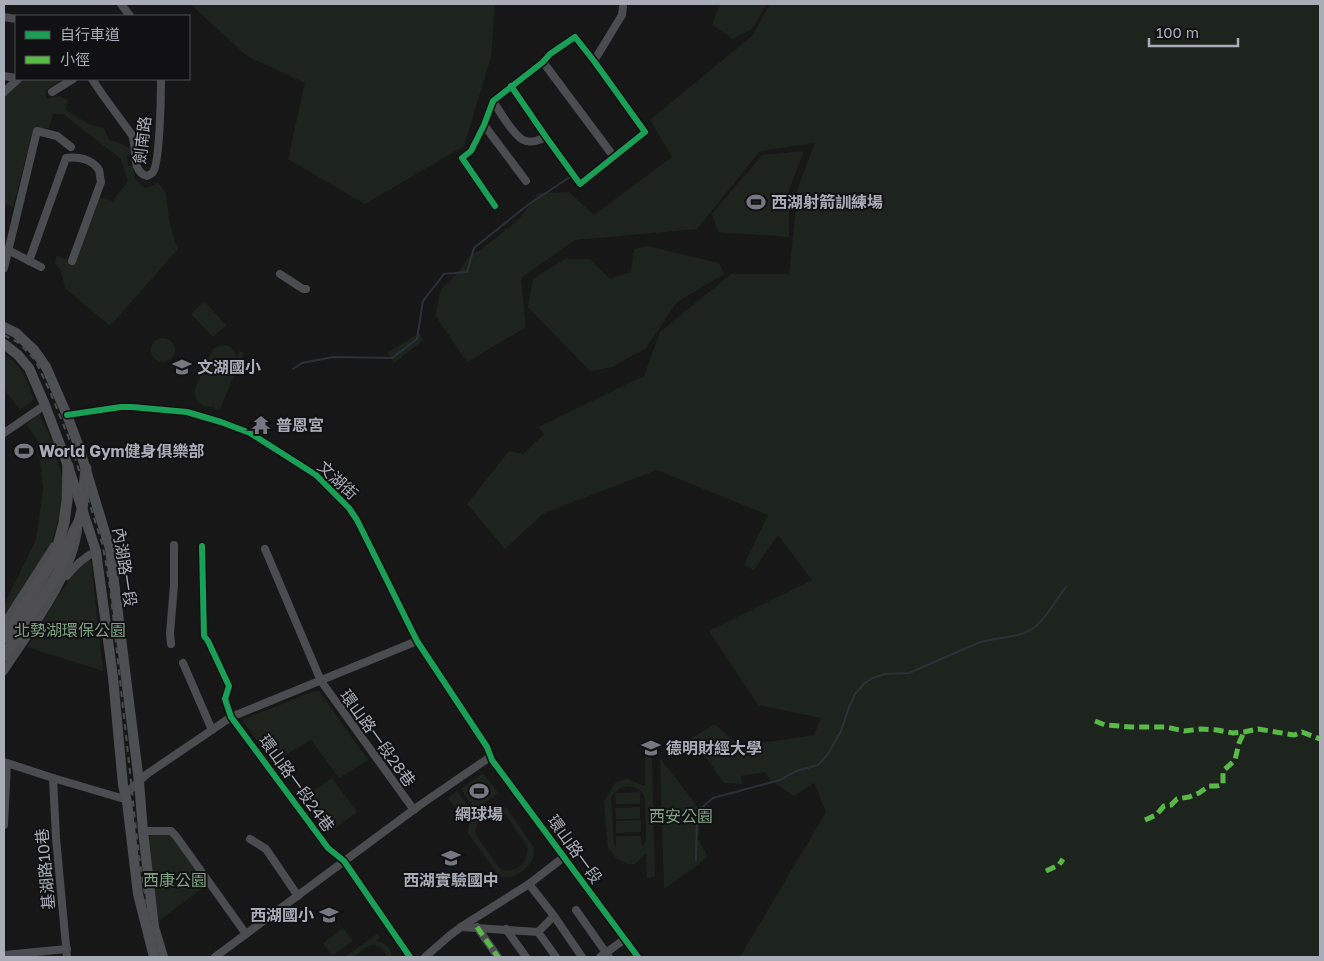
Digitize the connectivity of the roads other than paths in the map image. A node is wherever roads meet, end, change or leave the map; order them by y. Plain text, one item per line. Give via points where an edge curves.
1 (120, 4) edge
2 (623, 7) dead end
3 (129, 15) edge
4 (594, 61) junction
5 (543, 62) junction
6 (15, 80) edge
7 (71, 80) edge
8 (93, 80) edge
9 (161, 80) edge
10 (511, 86) junction
11 (4, 92) edge
12 (52, 92) dead end
13 (493, 101) junction
14 (484, 125) junction
15 (546, 137) junction
16 (72, 147) dead end
17 (614, 157) junction
18 (526, 181) dead end
19 (495, 206) dead end
20 (8, 250) junction
21 (72, 260) dead end
22 (29, 261) junction
23 (41, 267) dead end
24 (4, 268) edge
25 (280, 274) dead end
26 (306, 289) dead end
27 (4, 327) edge
28 (4, 344) edge
29 (45, 405) junction
30 (67, 415) junction
31 (4, 433) edge
32 (68, 466) junction
33 (86, 468) junction
34 (82, 510) junction
35 (79, 522) junction
36 (64, 523) junction
37 (174, 545) dead end
38 (202, 546) dead end
39 (265, 549) dead end
40 (96, 552) junction
41 (46, 606) junction
42 (4, 624) edge
43 (4, 638) edge
44 (417, 641) junction
45 (171, 644) dead end
46 (4, 656) edge
47 (183, 663) dead end
48 (4, 671) edge
49 (321, 681) junction
50 (232, 717) junction
51 (212, 730) junction
52 (490, 757) junction
53 (5, 762) edge
54 (53, 778) junction
55 (139, 782) junction
56 (125, 795) junction
57 (4, 807) edge
58 (414, 810) junction
59 (4, 825) edge
60 (143, 832) junction
61 (250, 839) dead end
62 (564, 857) junction
63 (344, 861) junction
64 (529, 884) junction
65 (298, 896) junction
66 (576, 910) dead end
67 (554, 916) junction
68 (461, 927) junction
69 (477, 927) junction
70 (506, 929) junction
71 (538, 932) junction
72 (246, 934) junction
73 (624, 939) junction
74 (67, 953) edge
75 (4, 955) edge
76 (218, 956) edge
77 (605, 956) edge
78 (154, 957) edge
79 (163, 957) edge
80 (410, 957) edge
81 (425, 957) edge
82 (498, 957) edge
83 (526, 957) edge
84 (556, 957) edge
85 (582, 957) edge
86 (638, 957) edge

1 - 3 street
2 - 4 street via 622,15
4 - 5 street via 574,37
4 - 17 street via 645,132
5 - 10 street
5 - 17 street
6 - 11 street
7 - 12 street
8 - 9 street, 劍南路 via 132,135 136,166 144,176 154,172
10 - 13 street
10 - 15 street
13 - 14 street
13 - 15 street via 520,138 538,141
14 - 18 street
14 - 19 street via 471,151 462,158
15 - 17 street via 580,184
16 - 20 street via 57,136 37,132
20 - 22 street
20 - 24 street
21 - 22 street via 101,182 99,170 88,160 75,157 66,158
22 - 23 street
25 - 26 street
27 - 30 main road, 內湖路一段 via 16,333 34,350 46,368
28 - 29 main road, 內湖路一段 via 29,368
29 - 31 street
29 - 32 main road, 內湖路一段
30 - 33 main road, 內湖路一段
30 - 44 street, 文湖街 via 121,407 187,412 250,433 312,472 357,520
32 - 34 main road, 內湖路一段
32 - 36 highway
33 - 34 highway
33 - 55 main road, 內湖路一段 via 110,549
34 - 35 highway
34 - 40 main road, 內湖路一段
35 - 41 street via 67,570
35 - 46 highway via 58,573
36 - 42 street via 51,551
36 - 43 highway via 55,556
37 - 45 street
38 - 50 street via 204,636 229,686 225,699
39 - 49 street, 環山路一段28巷
40 - 41 street via 74,566
40 - 56 main road, 內湖路一段
41 - 48 street
44 - 49 street
44 - 52 street, 文湖街
47 - 51 street
49 - 50 street
49 - 58 street, 環山路一段28巷
50 - 51 street
50 - 63 street, 環山路一段24巷 via 328,848
51 - 55 street
52 - 58 street
52 - 62 street, 環山路一段
53 - 54 street
53 - 57 street
54 - 56 street via 121,798
54 - 74 street, 基湖路10巷
55 - 56 street
55 - 60 main road, 內湖路一段
56 - 78 main road, 內湖路一段 via 138,894
57 - 59 street
58 - 63 street
60 - 72 street via 171,831
60 - 79 main road, 內湖路一段 via 154,927
61 - 65 street via 266,849
62 - 64 street
62 - 73 street, 環山路一段
63 - 65 street
63 - 80 street, 環山路一段24巷
64 - 67 street
64 - 68 street
65 - 72 street
66 - 77 street
67 - 71 street
67 - 85 street
68 - 69 street
68 - 81 street
69 - 70 street
69 - 82 street
70 - 71 street
70 - 83 street
71 - 84 street
72 - 76 street
73 - 77 street
73 - 86 street, 環山路一段
74 - 75 street

